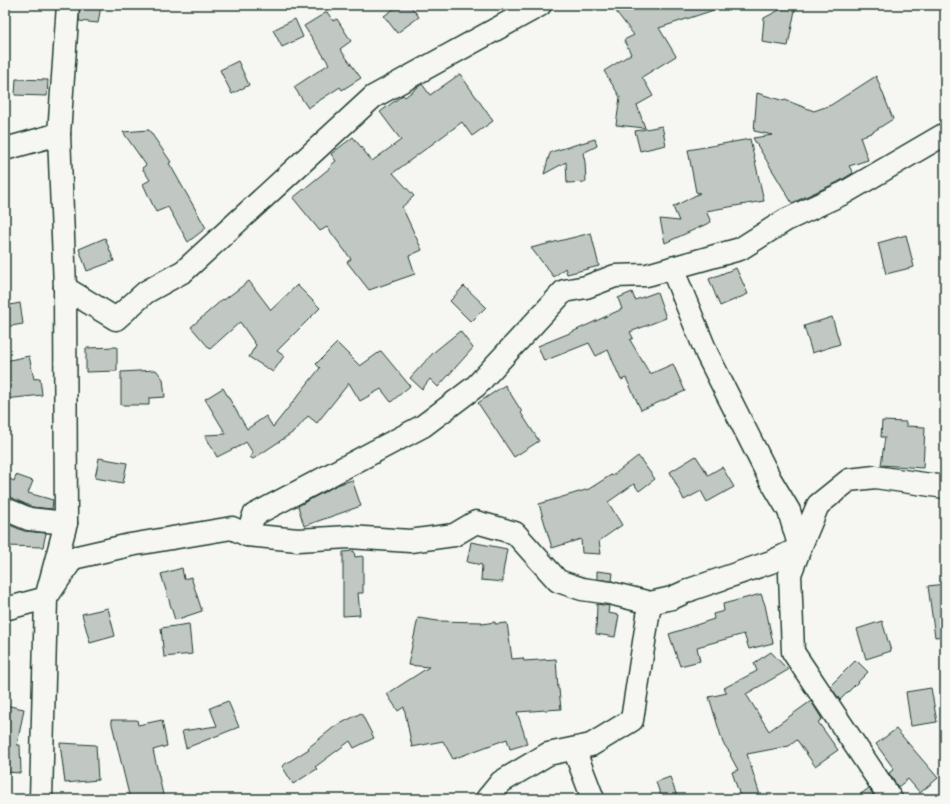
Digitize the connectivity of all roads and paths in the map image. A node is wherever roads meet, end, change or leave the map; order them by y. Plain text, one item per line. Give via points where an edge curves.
1 (68, 5) edge
2 (540, 5) edge
3 (59, 134) junction
4 (945, 134) edge
5 (5, 149) edge
6 (672, 268) junction
7 (65, 288) junction
8 (945, 487) edge
9 (5, 509) edge
10 (66, 523) junction
11 (247, 535) junction
12 (800, 548) junction
13 (46, 598) junction
14 (650, 603) junction
15 (5, 609) edge
16 (574, 749) junction
17 (41, 799) edge
18 (487, 799) edge
19 (593, 799) edge
20 (891, 799) edge

1 - 3 street
2 - 7 street via 373,97 184,271 146,292 116,319
3 - 5 street
3 - 7 street
4 - 6 street via 844,193 786,220 740,249
6 - 11 street via 647,274 615,276 586,287 564,291 476,386 423,426 254,515
6 - 12 street via 707,354 770,479 789,511
7 - 10 street
8 - 12 street via 876,477 849,480 818,505
9 - 10 street via 29,519
10 - 13 street
11 - 13 street via 232,528 130,545 73,558
11 - 14 street via 298,540 349,536 410,541 454,535 476,522 515,533 558,581 582,589
12 - 14 street via 771,562 672,598
12 - 20 street via 790,574 792,652
13 - 15 street
13 - 17 street
14 - 16 street via 632,720 592,745
16 - 18 street via 548,754 501,782
16 - 19 street

